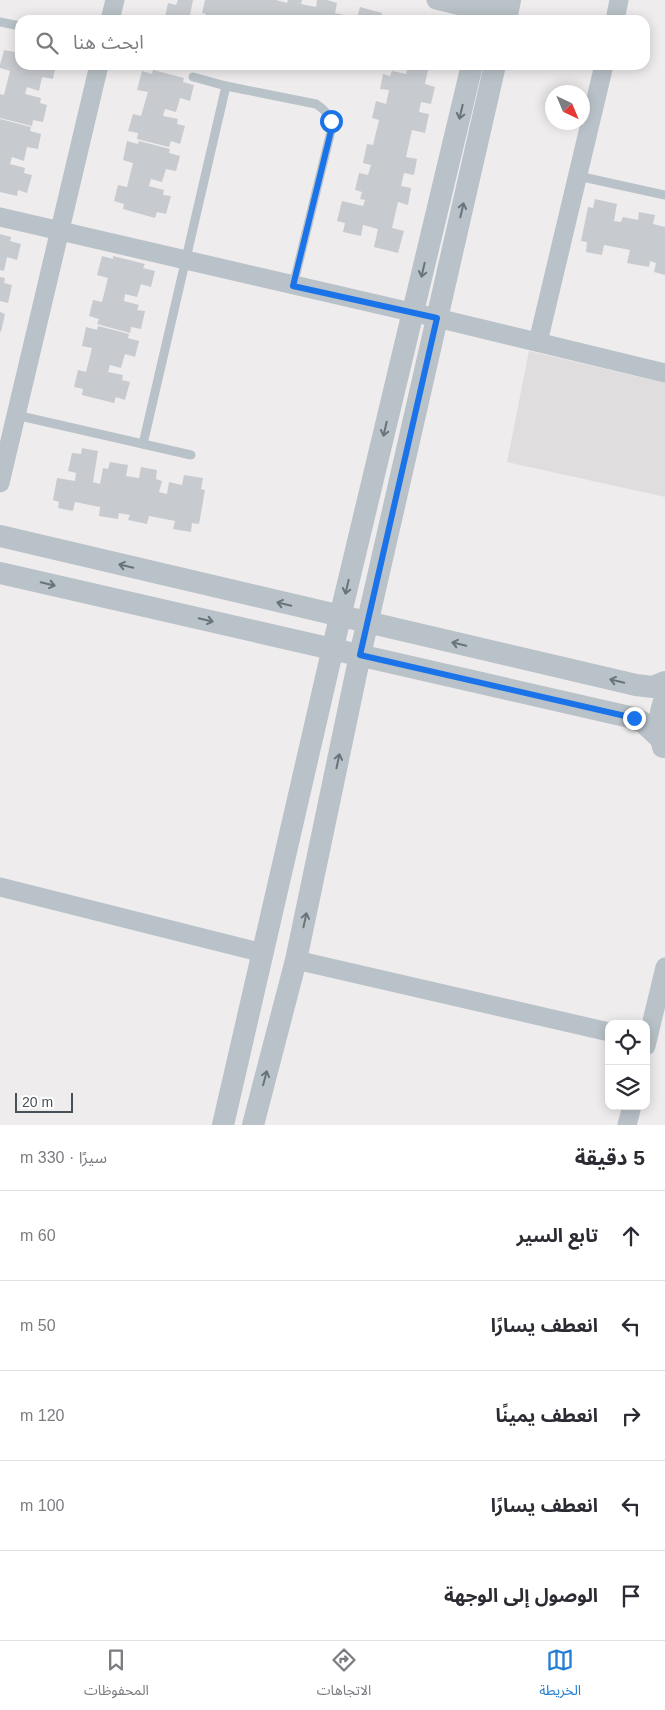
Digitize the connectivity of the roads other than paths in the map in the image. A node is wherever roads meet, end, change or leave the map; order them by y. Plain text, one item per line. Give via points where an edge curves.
1 (115, 0) edge
2 (436, 0) edge
3 (619, 0) edge
4 (496, 12) edge
5 (111, 15) edge
6 (616, 15) edge
7 (0, 22) edge
8 (15, 25) edge
9 (98, 70) edge
10 (471, 70) edge
11 (494, 70) edge
12 (603, 70) edge
13 (193, 77) dead end
14 (226, 86) junction
15 (578, 176) junction
16 (665, 194) edge
17 (0, 217) edge
18 (59, 232) junction
19 (186, 261) junction
20 (293, 286) junction
21 (413, 314) junction
22 (437, 318) junction
23 (538, 342) junction
24 (665, 374) edge
25 (16, 415) junction
26 (144, 444) junction
27 (191, 455) dead end
28 (0, 483) edge
29 (0, 536) edge
30 (0, 573) edge
31 (340, 617) junction
32 (368, 622) junction
33 (333, 649) junction
34 (360, 655) junction
35 (665, 682) edge
36 (665, 699) edge
37 (663, 745) edge
38 (0, 887) edge
39 (263, 953) junction
40 (296, 960) junction
41 (665, 967) edge
42 (650, 1030) edge
43 (605, 1031) edge
44 (631, 1110) edge
45 (223, 1125) edge
46 (253, 1125) edge
47 (627, 1125) edge

1 - 5 street
2 - 4 street
3 - 6 street
7 - 8 lane
9 - 18 street
10 -> 21 street
22 -> 11 street
12 - 15 street
13 - 14 lane
14 - 19 lane
14 - 20 lane via 316,104 326,111 331,121
15 - 16 lane
15 - 23 street
17 - 18 street
18 - 19 street
18 - 25 street
19 - 20 street
19 - 26 lane
20 - 21 street
21 - 22 street
21 -> 31 street
22 - 23 street
22 - 32 street
23 - 24 street
25 - 26 lane
25 - 28 street
26 - 27 lane
31 -> 29 street
30 -> 33 street
31 - 32 street
31 - 33 street
32 - 34 street
35 -> 32 street via 653,686 636,685
33 - 34 street
33 - 39 street
34 - 37 street via 634,718 644,723
40 -> 34 street
36 - 37 street via 660,710
38 - 39 street
39 - 45 street
40 - 43 street
46 -> 40 street
41 - 42 street
44 - 47 street

